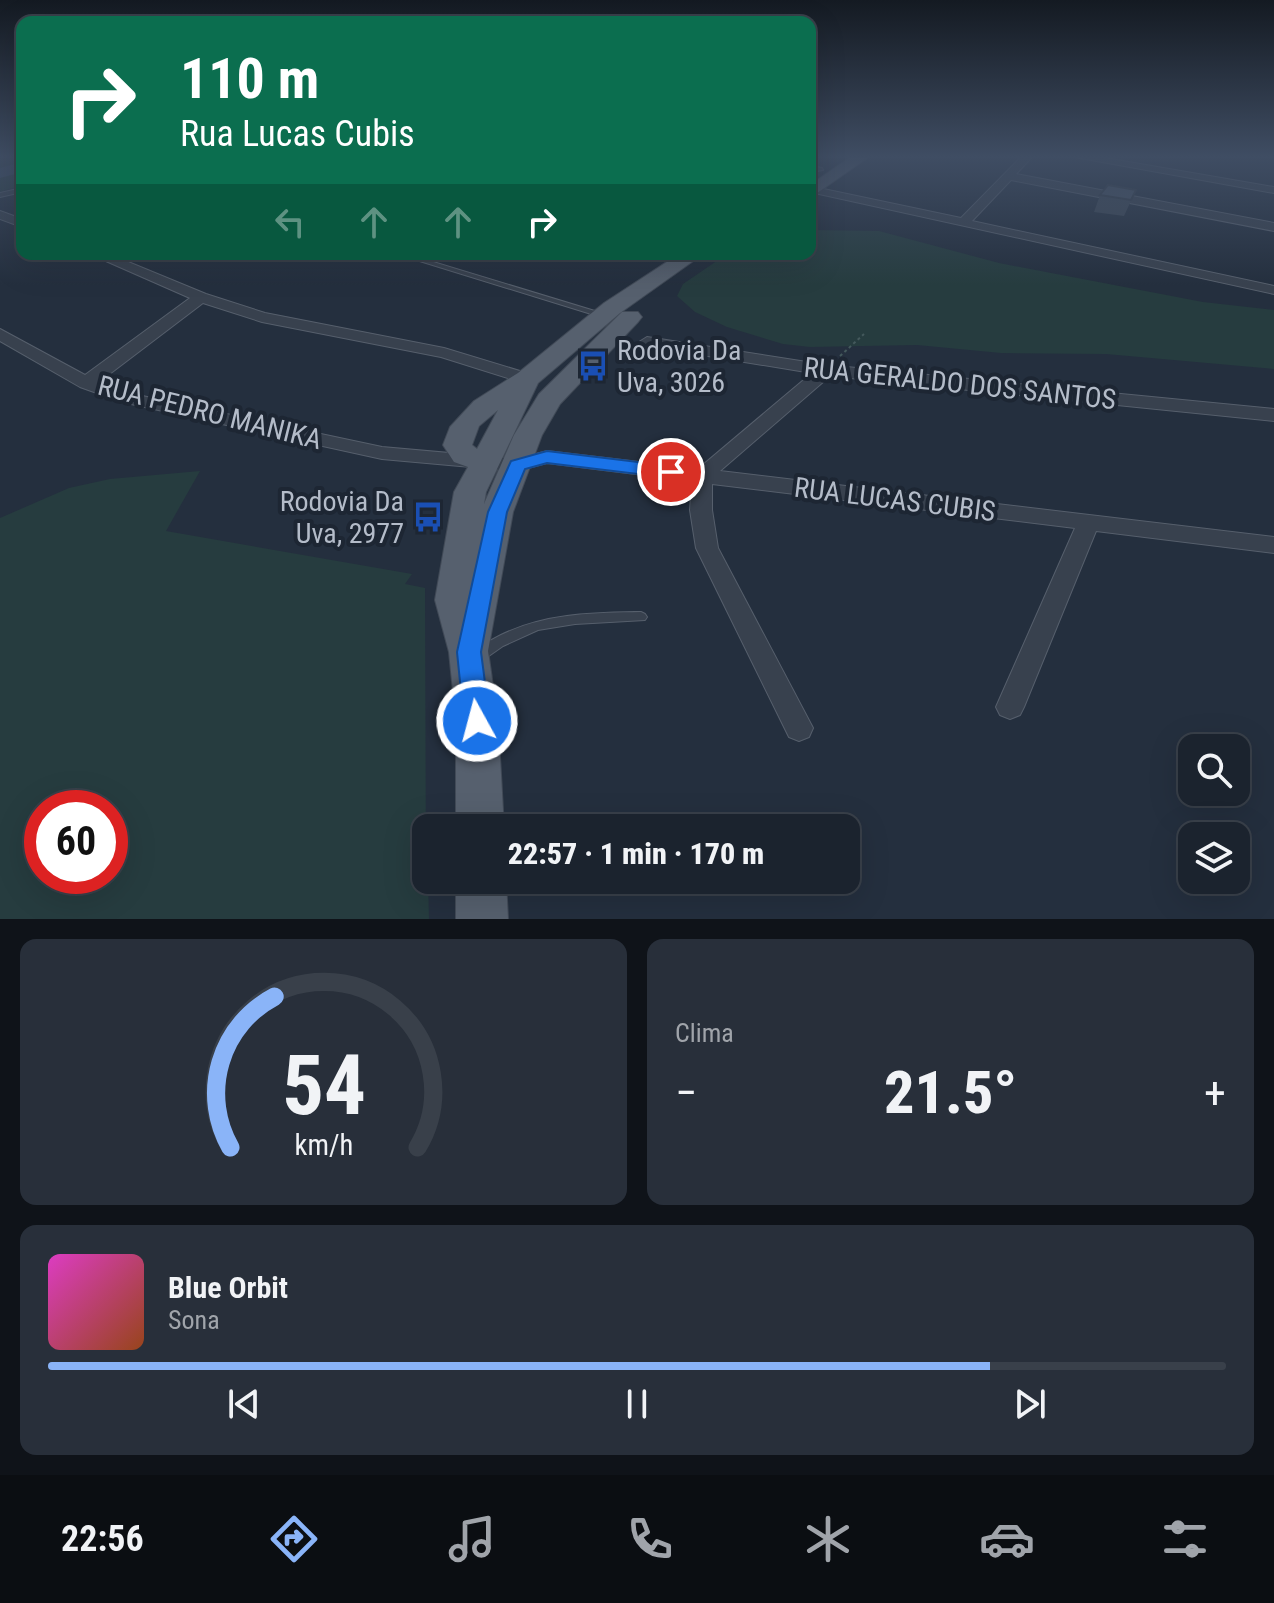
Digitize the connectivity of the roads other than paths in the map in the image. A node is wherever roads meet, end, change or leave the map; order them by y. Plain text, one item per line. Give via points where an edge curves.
1 (882, 199) edge
2 (987, 199) edge
3 (1128, 199) edge
4 (964, 222) junction
5 (1274, 227) edge
6 (112, 260) edge
7 (420, 260) edge
8 (679, 260) edge
9 (708, 260) edge
10 (1274, 290) edge
11 (201, 297) junction
12 (604, 315) junction
13 (0, 334) edge
14 (647, 342) dead end
15 (826, 370) junction
16 (527, 379) junction
17 (86, 383) junction
18 (1274, 415) edge
19 (458, 437) junction
20 (382, 453) junction
21 (500, 464) junction
22 (702, 476) junction
23 (1088, 523) junction
24 (1274, 545) edge
25 (641, 617) dead end
26 (470, 657) junction
27 (1010, 707) dead end
28 (799, 728) dead end
29 (480, 814) edge
30 (481, 894) edge
31 (482, 919) edge

1 - 4 street
2 - 4 street
3 - 5 street
4 - 10 street
6 - 11 street
7 - 12 lane
8 - 12 main road
9 - 21 main road via 654,297 597,348
11 - 16 street via 262,317 444,353
11 - 17 street
12 - 16 main road
13 - 17 street, RUA PEDRO MANIKA
14 - 15 street, RUA GERALDO DOS SANTOS
15 - 18 street, RUA GERALDO DOS SANTOS
15 - 22 street
16 - 19 main road via 488,401
16 - 21 main road
17 - 20 street, RUA PEDRO MANIKA via 128,398
19 - 20 street, RUA PEDRO MANIKA via 422,450
19 - 21 main road via 462,456
20 - 21 street, RUA PEDRO MANIKA
21 - 22 street, RUA LUCAS CUBIS via 547,457
21 - 26 main road via 497,512
22 - 23 street, RUA LUCAS CUBIS
22 - 28 street via 707,548
23 - 24 street, RUA LUCAS CUBIS
23 - 27 street
25 - 26 lane via 544,622 511,633
26 - 29 main road
30 - 31 main road

